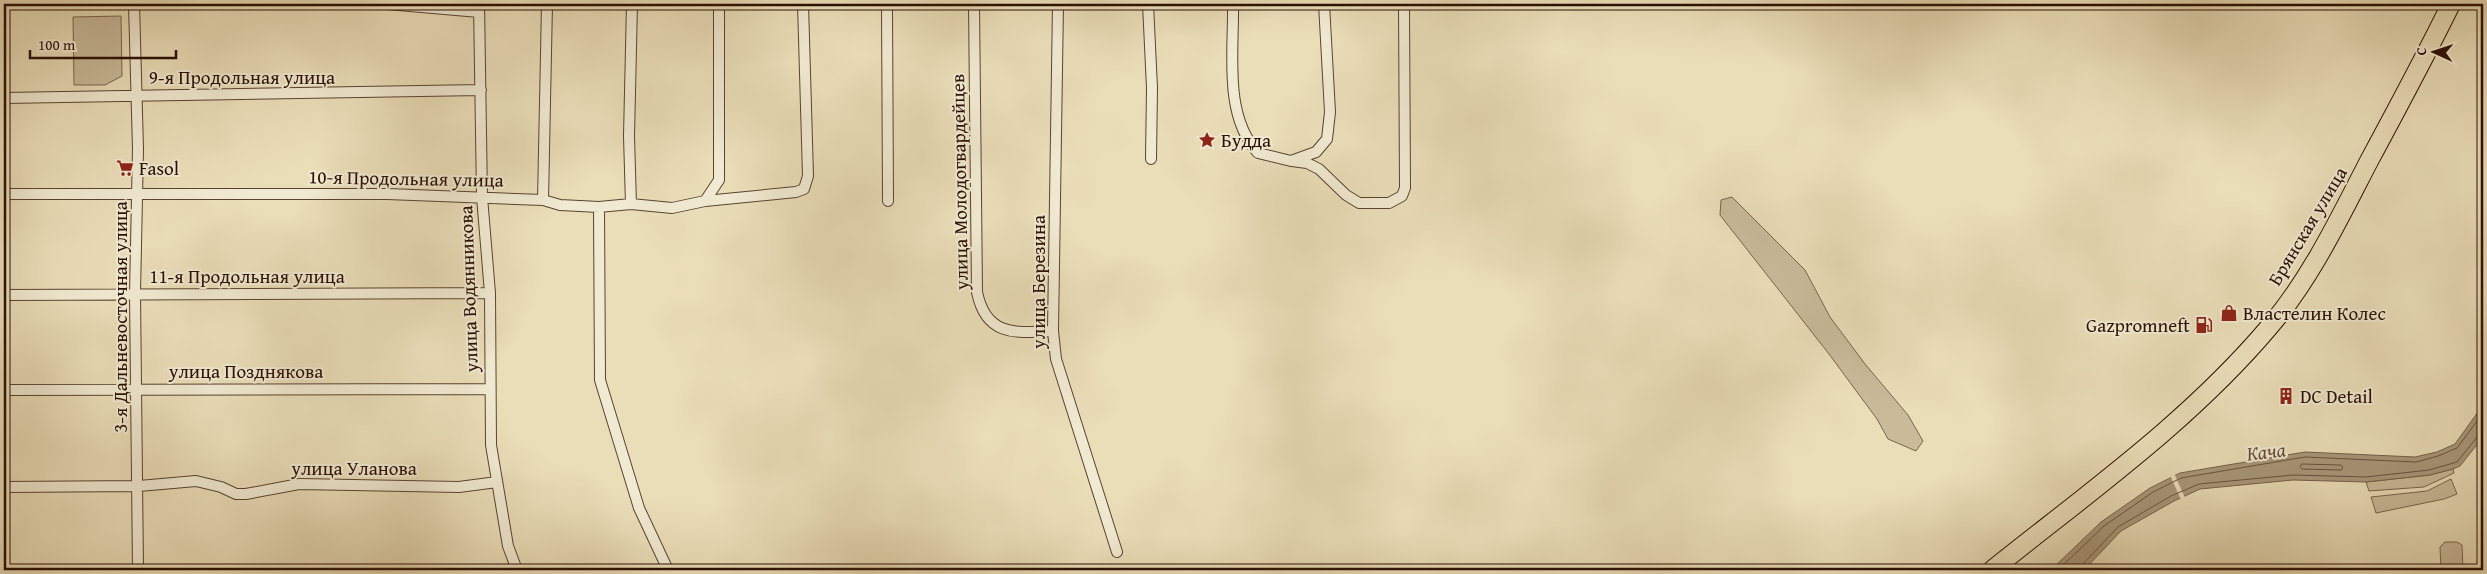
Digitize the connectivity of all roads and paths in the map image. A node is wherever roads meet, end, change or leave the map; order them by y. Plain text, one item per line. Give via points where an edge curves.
1 (134, 4) edge
2 (387, 4) edge
3 (547, 4) edge
4 (632, 4) edge
5 (719, 4) edge
6 (803, 4) edge
7 (887, 4) edge
8 (974, 4) edge
9 (1058, 4) edge
10 (1148, 4) edge
11 (1233, 4) edge
12 (1324, 4) edge
13 (1404, 4) edge
14 (2452, 4) edge
15 (479, 8) edge
16 (481, 90) junction
17 (135, 95) junction
18 (4, 98) edge
19 (1151, 158) dead end
20 (1291, 161) junction
21 (4, 194) edge
22 (136, 194) junction
23 (482, 197) junction
24 (544, 200) junction
25 (705, 201) junction
26 (888, 201) dead end
27 (632, 204) junction
28 (600, 207) junction
29 (135, 294) junction
30 (490, 294) junction
31 (4, 295) edge
32 (1053, 331) junction
33 (138, 388) junction
34 (489, 389) junction
35 (4, 390) edge
36 (497, 482) junction
37 (139, 486) junction
38 (4, 487) edge
39 (1117, 552) dead end
40 (138, 570) edge
41 (517, 570) edge
42 (668, 570) edge
43 (1992, 570) edge

1 - 17 street, 3-я Дальневосточная улица
2 - 15 street
3 - 24 street
4 - 27 street
5 - 25 street via 719,180
6 - 25 street, 10-я Продольная улица via 808,176 804,189 788,194
7 - 26 street
8 - 32 street, улица Молодогвардейцев via 977,292 980,306 988,319 1000,328 1023,333
9 - 32 street, улица Березина
10 - 19 street
11 - 20 street via 1234,101 1245,132 1258,153
12 - 20 street via 1330,112 1327,139 1316,152
13 - 20 street via 1405,188 1402,196 1389,203 1358,203 1319,169
14 - 43 highway, Брянская улица via 2340,218 2271,324 2197,402 2136,456
15 - 16 street, улица Водянникова
16 - 17 street, 9-я Продольная улица
16 - 23 street, улица Водянникова
17 - 18 street, 9-я Продольная улица
17 - 22 street, 3-я Дальневосточная улица
21 - 22 street, 10-я Продольная улица
22 - 23 street, 10-я Продольная улица
22 - 29 street, 3-я Дальневосточная улица
23 - 24 street, 10-я Продольная улица
23 - 30 street, улица Водянникова
24 - 28 street, 10-я Продольная улица via 560,205
25 - 27 street, 10-я Продольная улица via 672,208
27 - 28 street, 10-я Продольная улица
28 - 42 street via 600,380 639,508
29 - 30 street, 11-я Продольная улица
29 - 31 street, 11-я Продольная улица
29 - 33 street, 3-я Дальневосточная улица
30 - 34 street, улица Водянникова
32 - 39 street, улица Березина via 1056,359
33 - 34 street, улица Позднякова
33 - 35 street, улица Позднякова
33 - 37 street, 3-я Дальневосточная улица
34 - 36 street, улица Водянникова via 490,445
36 - 37 street, улица Уланова via 459,487 299,484 246,494 236,494 196,481
36 - 41 street, улица Водянникова via 508,546
37 - 38 street, улица Уланова
37 - 40 street, 3-я Дальневосточная улица

